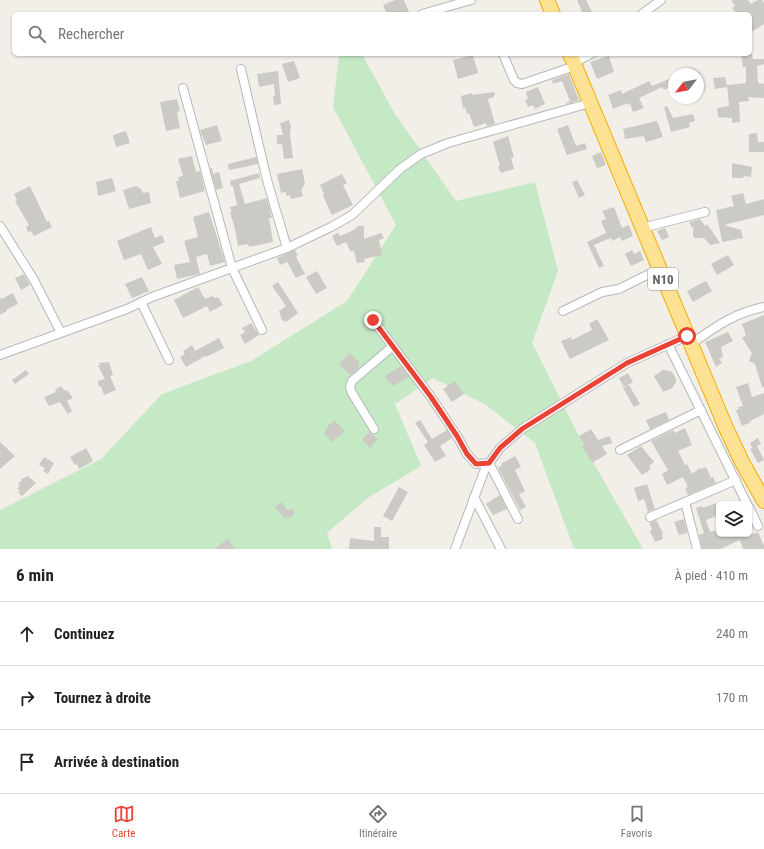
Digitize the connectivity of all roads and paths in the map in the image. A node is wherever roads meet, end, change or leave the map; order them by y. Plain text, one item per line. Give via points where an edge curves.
1 (471, 0) edge
2 (547, 0) edge
3 (661, 0) edge
4 (429, 12) edge
5 (552, 12) edge
6 (645, 12) edge
7 (504, 56) edge
8 (586, 56) edge
9 (572, 61) edge
10 (242, 69) dead end
11 (183, 88) dead end
12 (590, 103) junction
13 (705, 212) dead end
14 (0, 226) edge
15 (642, 228) junction
16 (287, 248) junction
17 (232, 268) junction
18 (659, 269) junction
19 (141, 302) junction
20 (764, 307) edge
21 (563, 311) dead end
22 (373, 320) dead end
23 (262, 330) dead end
24 (61, 333) junction
25 (689, 340) junction
26 (668, 344) junction
27 (393, 346) junction
28 (0, 355) edge
29 (169, 360) dead end
30 (701, 410) junction
31 (374, 429) dead end
32 (620, 450) dead end
33 (489, 463) junction
34 (736, 480) junction
35 (474, 497) junction
36 (746, 501) edge
37 (764, 501) edge
38 (685, 502) junction
39 (752, 513) edge
40 (650, 516) dead end
41 (518, 519) dead end
42 (758, 526) dead end
43 (455, 549) edge
44 (501, 549) edge
45 (697, 549) edge

1 - 4 street
2 - 5 highway
3 - 6 street
7 - 9 street via 514,80 522,84
8 - 9 street
9 - 12 highway, N10
10 - 16 street via 267,180
11 - 17 street
12 - 15 highway, N10
12 - 16 street via 448,143 421,154 352,215
13 - 15 street
14 - 24 street via 34,280
15 - 18 highway, N10
16 - 17 street
17 - 19 street
17 - 23 street
18 - 21 street via 619,289 602,292
18 - 25 highway, N10
19 - 24 street
19 - 29 street
20 - 25 street via 733,316
22 - 27 street
24 - 28 street
25 - 26 street
25 - 37 highway, N10 via 726,428
26 - 30 street
26 - 33 street via 627,363 522,429 500,448
27 - 31 street via 352,381 350,387
27 - 33 street via 431,397 467,454 476,464
30 - 32 street
30 - 34 street
33 - 35 street
33 - 41 street
34 - 36 street
34 - 38 street
35 - 43 street
35 - 44 street
38 - 40 street
38 - 45 street
39 - 42 street

